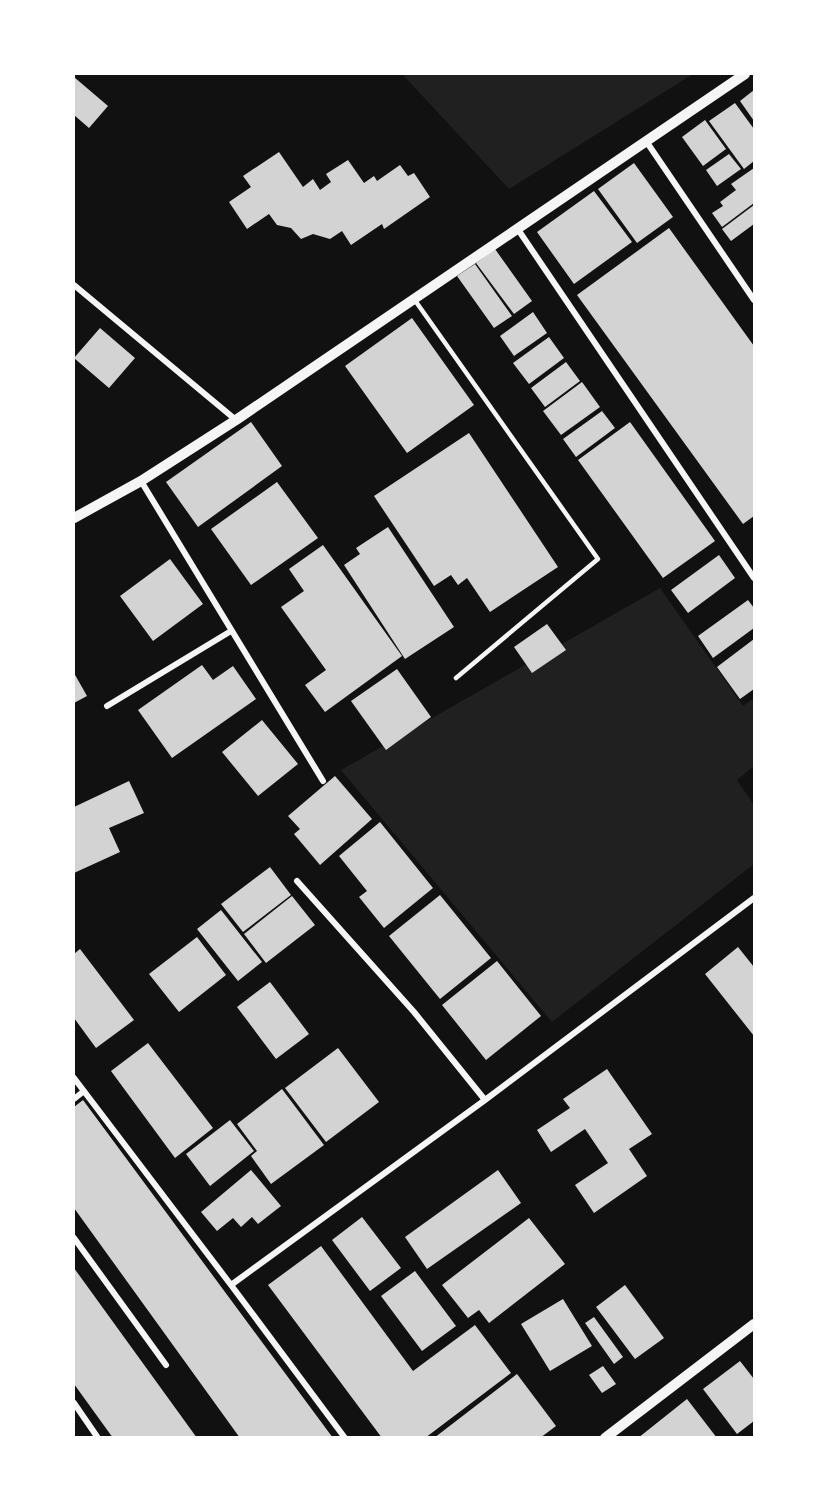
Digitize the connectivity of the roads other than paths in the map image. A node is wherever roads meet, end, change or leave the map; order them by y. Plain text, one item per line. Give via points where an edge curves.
1 (745, 74) edge
2 (646, 141) junction
3 (517, 228) junction
4 (74, 285) edge
5 (414, 299) junction
6 (754, 300) edge
7 (236, 420) junction
8 (141, 481) junction
9 (74, 518) edge
10 (754, 578) edge
11 (231, 631) junction
12 (456, 678) dead end
13 (107, 706) dead end
14 (323, 781) dead end
15 (297, 881) dead end
16 (754, 898) edge
17 (74, 1078) edge
18 (84, 1091) junction
19 (74, 1099) edge
20 (485, 1100) junction
21 (74, 1238) edge
22 (231, 1285) junction
23 (754, 1324) edge
24 (166, 1365) dead end
25 (74, 1403) edge
26 (98, 1437) edge
27 (345, 1437) edge
28 (605, 1437) edge

1 - 2 street
2 - 3 street
2 - 6 street
3 - 5 street
3 - 10 street
4 - 7 street
5 - 7 street
5 - 12 lane via 598,559
7 - 8 street
8 - 9 street
8 - 11 street
11 - 13 street
11 - 14 street
15 - 20 street via 414,1012
16 - 20 street
17 - 18 street
18 - 19 street
18 - 22 street
20 - 22 street
21 - 24 street
22 - 27 street
23 - 28 street
25 - 26 street

